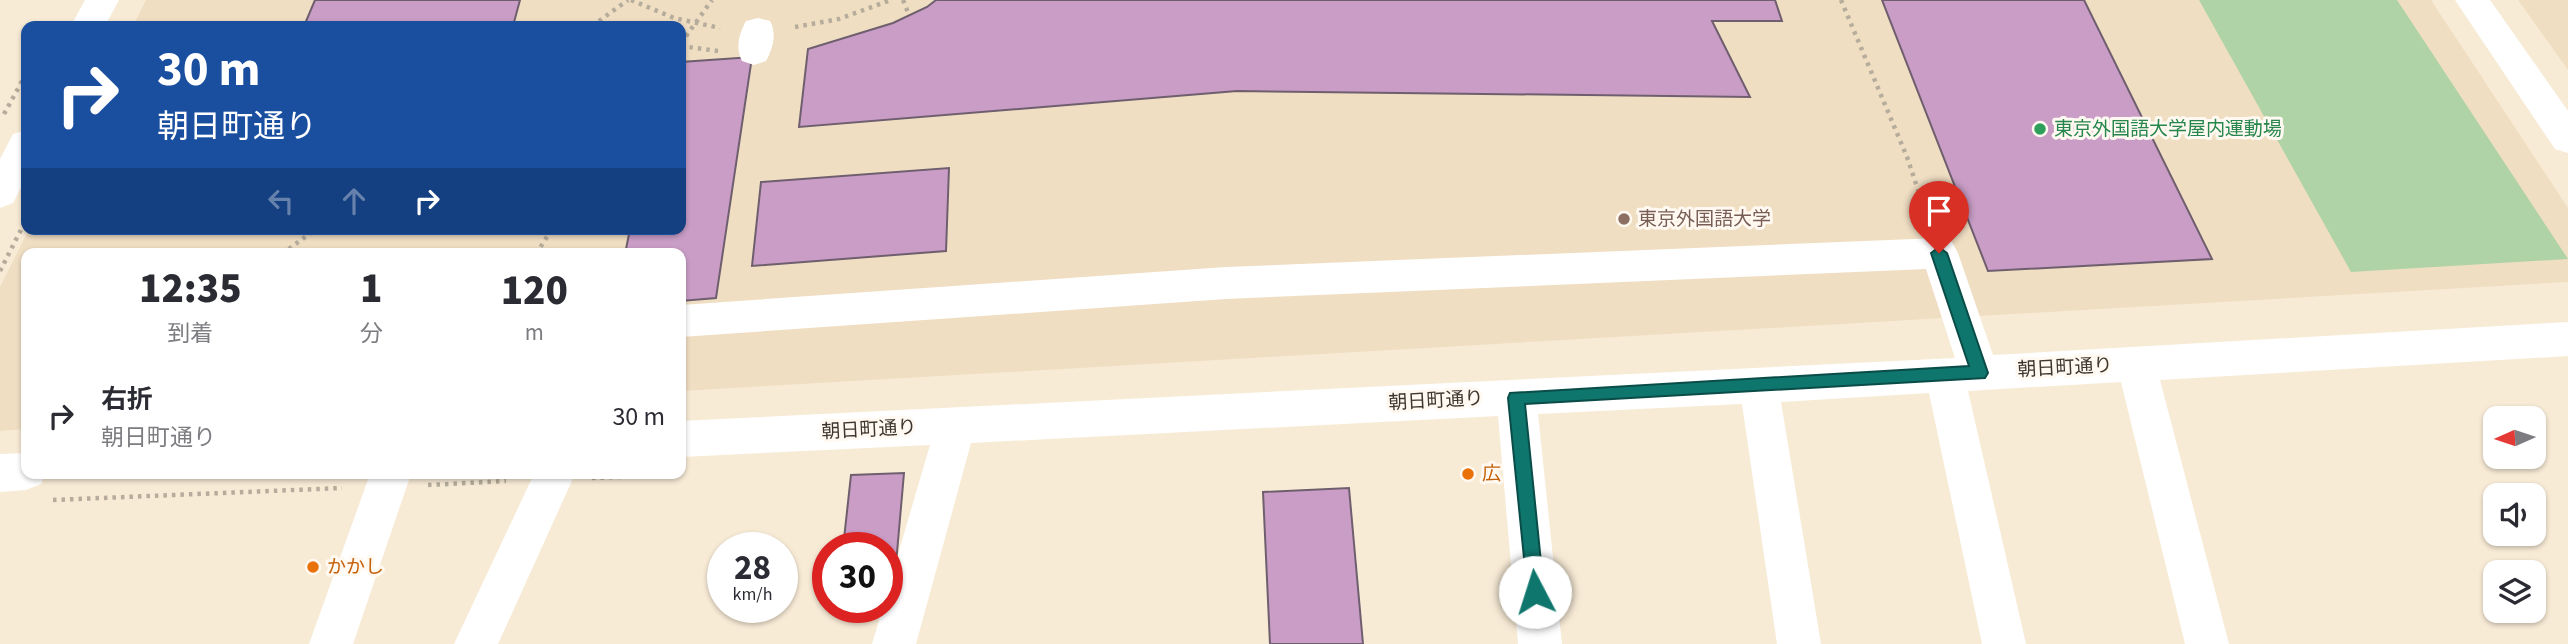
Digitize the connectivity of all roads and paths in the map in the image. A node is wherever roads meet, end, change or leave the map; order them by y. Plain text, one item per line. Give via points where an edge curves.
1 (102, 0) edge
2 (628, 0) edge
3 (712, 0) edge
4 (903, 0) edge
5 (1841, 0) edge
6 (2472, 0) edge
7 (909, 15) dead end
8 (91, 21) edge
9 (599, 21) edge
10 (686, 36) edge
11 (21, 83) edge
12 (0, 121) edge
13 (2568, 139) edge
14 (21, 153) edge
15 (0, 193) edge
16 (21, 230) edge
17 (308, 235) edge
18 (290, 248) edge
19 (1939, 253) junction
20 (0, 271) edge
21 (686, 321) edge
22 (2568, 339) edge
23 (2136, 364) junction
24 (1962, 374) junction
25 (1759, 386) junction
26 (1516, 398) junction
27 (956, 425) junction
28 (686, 439) edge
29 (0, 473) edge
30 (444, 479) edge
31 (553, 479) edge
32 (389, 480) edge
33 (34, 486) edge
34 (331, 644) edge
35 (476, 644) edge
36 (894, 644) edge
37 (1540, 644) edge
38 (1799, 644) edge
39 (2004, 644) edge
40 (2207, 644) edge

1 - 8 street
2 - 9 path
3 - 10 path
4 - 7 path
5 - 19 path via 1907,157
6 - 13 street
11 - 12 path
14 - 15 street
16 - 20 path
17 - 18 path
19 - 21 street via 1226,283
19 - 24 street
22 - 23 street, 朝日町通り
23 - 24 street, 朝日町通り
23 - 40 street
24 - 25 street, 朝日町通り
24 - 39 street
25 - 26 street, 朝日町通り
25 - 38 street
26 - 27 street, 朝日町通り
26 - 37 street
27 - 28 street, 朝日町通り
27 - 36 street
29 - 33 street
30 - 32 path
31 - 35 street
32 - 33 path
32 - 34 street

